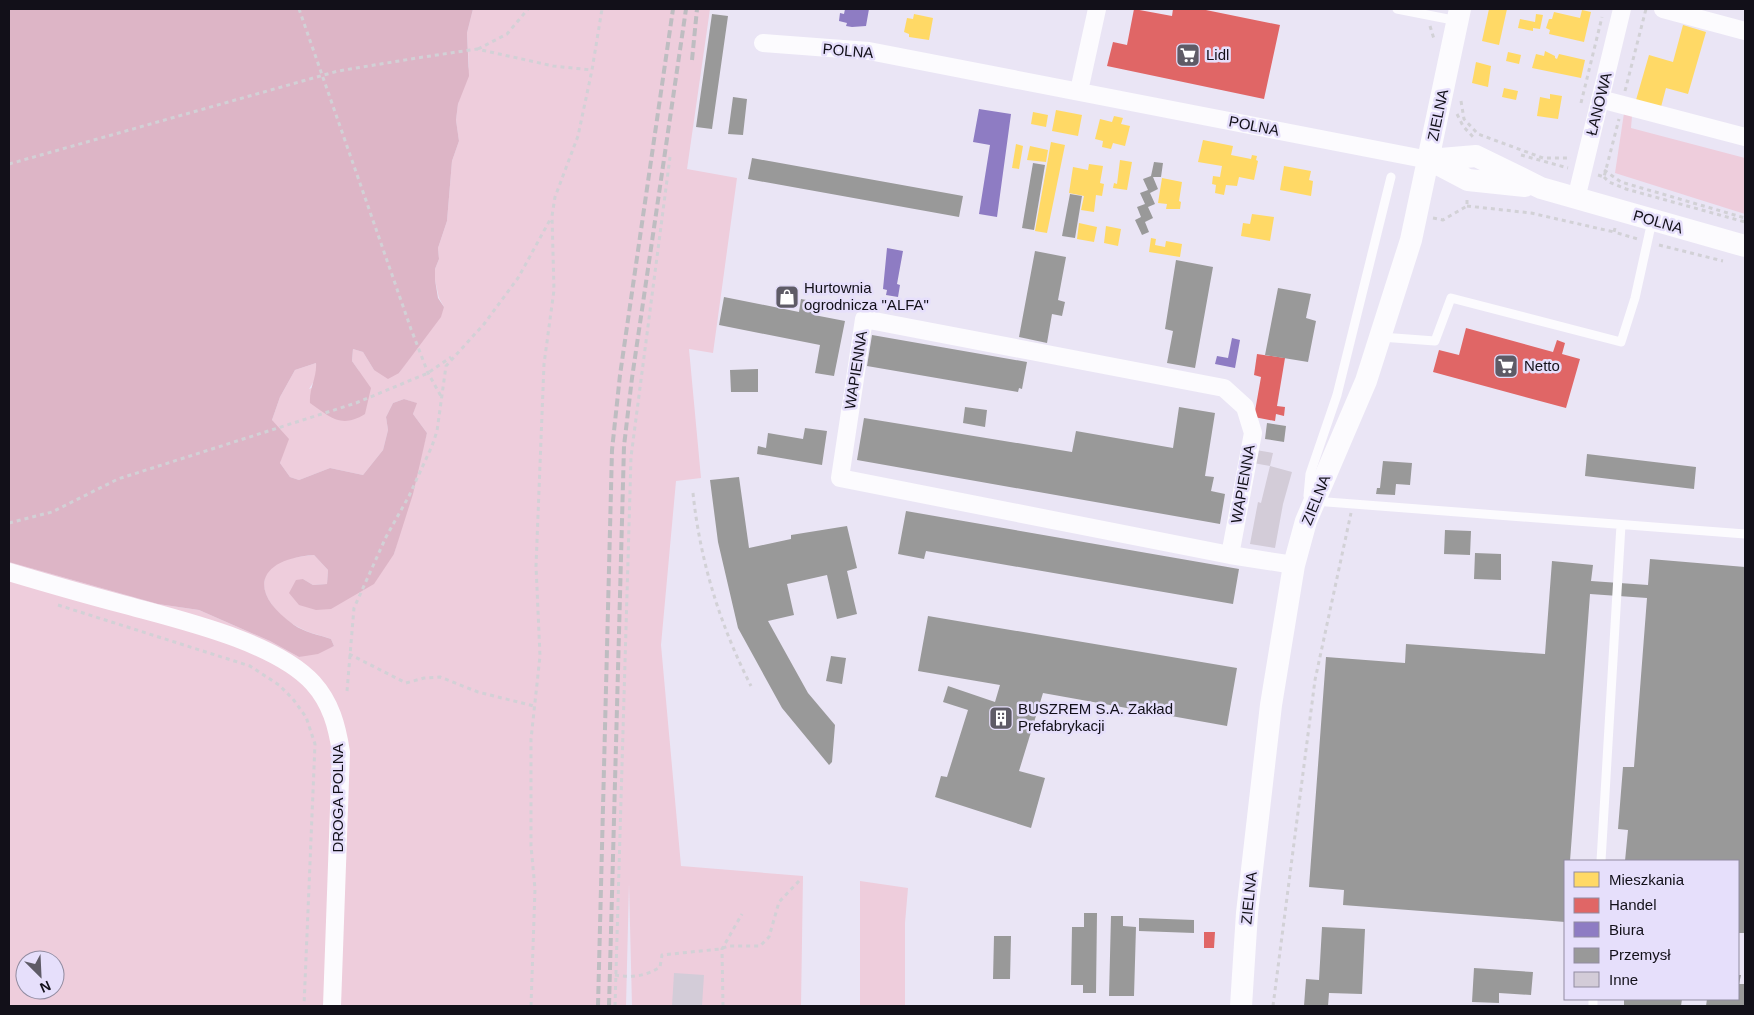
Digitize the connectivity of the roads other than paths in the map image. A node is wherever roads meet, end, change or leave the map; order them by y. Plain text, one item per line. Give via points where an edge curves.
1 (1097, 9) edge
2 (1397, 9) edge
3 (1622, 9) edge
4 (1663, 9) edge
5 (1460, 15) edge
6 (1745, 31) edge
7 (763, 43) dead end
8 (1079, 91) junction
9 (1600, 99) junction
10 (1745, 137) edge
11 (1429, 160) junction
12 (1391, 177) dead end
13 (1541, 188) junction
14 (1576, 199) junction
15 (1652, 221) junction
16 (1745, 246) edge
17 (1381, 337) junction
18 (1310, 511) junction
19 (1621, 525) junction
20 (1745, 534) edge
21 (1230, 555) junction
22 (1294, 565) junction
23 (9, 572) edge
24 (1601, 860) edge
25 (332, 1006) edge
26 (1241, 1006) edge

1 - 8 street
2 - 5 lane via 1432,16
3 - 9 street, ŁANOWA
4 - 6 street
5 - 11 street, ZIELNA via 1451,91
7 - 8 street, POLNA via 869,51
8 - 11 street, POLNA
9 - 10 street
9 - 14 street, ŁANOWA
11 - 13 street, POLNA via 1468,180
11 - 13 street, POLNA via 1476,156
11 - 17 street, ZIELNA via 1418,214
12 - 18 lane via 1337,395 1310,474
13 - 14 street, POLNA
14 - 15 street, POLNA
15 - 16 street, POLNA
15 - 17 lane via 1635,298 1621,342 1451,298 1435,341
17 - 18 street, ZIELNA via 1354,410
18 - 19 lane via 1353,505
18 - 22 street, ZIELNA
19 - 20 lane
19 - 24 lane
21 - 21 street, WAPIENNA via 840,478 864,319 1224,388 1245,407 1253,433
21 - 22 street, WAPIENNA
22 - 26 street, ZIELNA via 1269,724 1247,913
23 - 25 street, DROGA POLNA via 237,638 274,656 312,682 328,704 338,730 341,752

